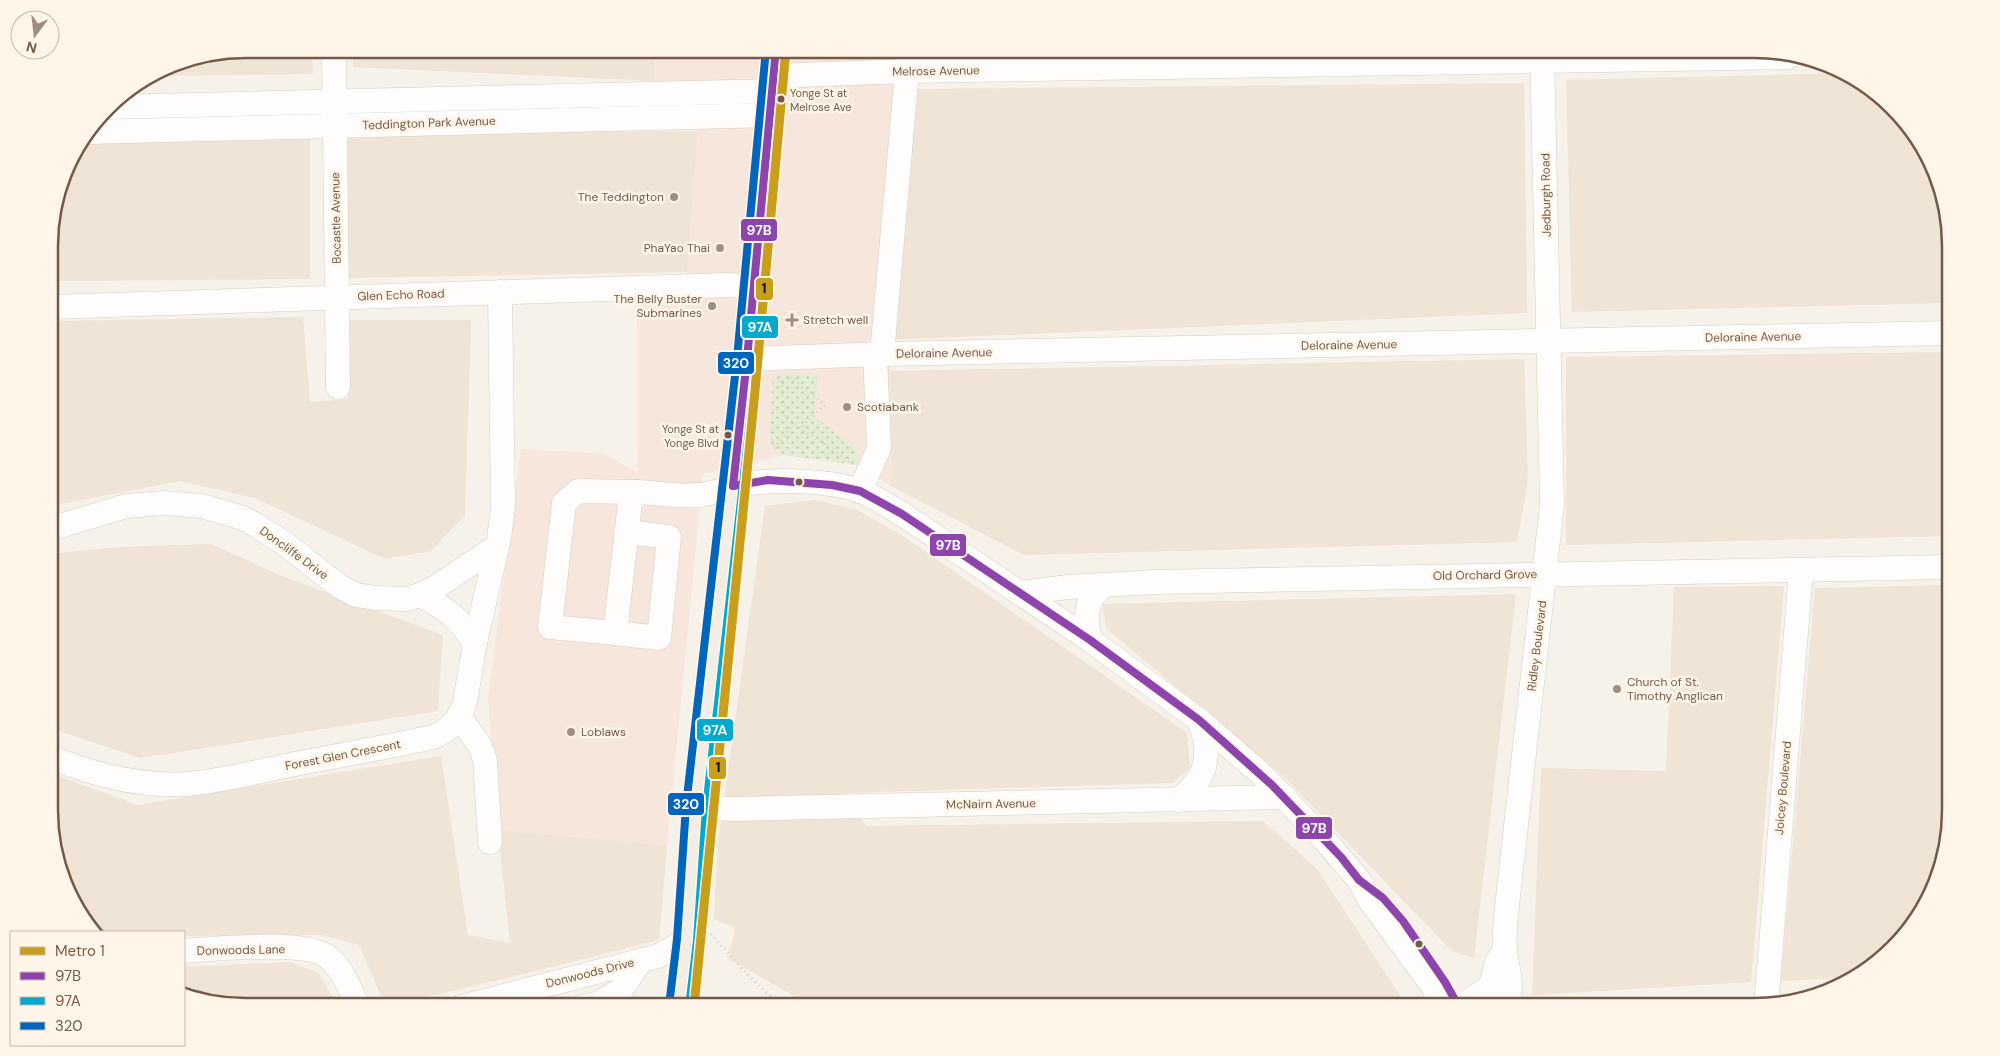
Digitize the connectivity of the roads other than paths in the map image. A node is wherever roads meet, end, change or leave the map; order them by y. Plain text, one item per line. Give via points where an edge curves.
1 (334, 58) edge
2 (775, 58) edge
3 (1162, 58) edge
4 (1543, 58) edge
5 (908, 60) edge
6 (771, 94) junction
7 (334, 102) junction
8 (119, 107) edge
9 (334, 126) junction
10 (95, 132) edge
11 (753, 287) junction
12 (500, 292) junction
13 (338, 297) junction
14 (58, 307) edge
15 (1942, 333) edge
16 (1550, 342) junction
17 (879, 354) junction
18 (747, 359) junction
19 (338, 387) dead end
20 (733, 486) junction
21 (860, 491) junction
22 (638, 492) junction
23 (58, 527) edge
24 (626, 532) junction
25 (496, 547) junction
26 (1942, 566) edge
27 (1801, 570) junction
28 (1545, 574) junction
29 (1105, 585) junction
30 (1019, 593) junction
31 (420, 595) junction
32 (615, 633) junction
33 (1090, 640) junction
34 (475, 644) junction
35 (459, 716) junction
36 (1199, 720) junction
37 (58, 761) edge
38 (1285, 797) junction
39 (1178, 800) junction
40 (696, 807) junction
41 (490, 842) dead end
42 (1359, 880) junction
43 (699, 937) junction
44 (1505, 949) junction
45 (185, 951) edge
46 (641, 960) junction
47 (354, 998) edge
48 (495, 998) edge
49 (607, 998) edge
50 (682, 998) edge
51 (1439, 998) edge
52 (1454, 998) edge
53 (1473, 998) edge
54 (1512, 998) edge
55 (1767, 998) edge

1 - 7 street, Bocastle Avenue
2 - 6 main road
3 - 5 street, Melrose Avenue
4 - 16 street, Jedburgh Road
5 - 6 street, Melrose Avenue
5 - 17 street
6 - 7 street, Teddington Park Avenue
6 - 9 street, Teddington Park Avenue
6 - 11 main road
7 - 8 street, Teddington Park Avenue
7 - 9 street, Bocastle Avenue
9 - 10 street, Teddington Park Avenue
9 - 13 street, Bocastle Avenue
11 - 12 street, Glen Echo Road
11 - 18 main road
12 - 13 street, Glen Echo Road
12 - 25 street via 503,507
13 - 14 street, Glen Echo Road
13 - 19 street, Bocastle Avenue
15 - 16 street, Deloraine Avenue
16 - 17 street, Deloraine Avenue
16 - 28 street, Ridley Boulevard via 1552,505
17 - 18 street, Deloraine Avenue
17 - 21 street via 880,448
18 - 20 main road
20 - 21 street via 768,480 832,485
20 - 22 street via 699,495
20 - 40 main road
21 - 30 street via 902,514
22 - 24 street via 630,503
22 - 32 street via 578,491 564,503 550,627
23 - 31 street, Doncliffe Drive via 132,506 165,503 202,506 242,518 268,532 356,595 396,599
24 - 32 street
24 - 32 street via 669,537 659,638
25 - 31 street, Doncliffe Drive via 436,588
25 - 34 street, Forest Glen Crescent
26 - 27 street, Old Orchard Grove
27 - 28 street, Old Orchard Grove
27 - 55 street, Joicey Boulevard
28 - 29 street, Old Orchard Grove
28 - 44 street, Ridley Boulevard via 1508,888
29 - 30 street, Old Orchard Grove
29 - 33 street via 1090,598 1086,619
30 - 33 street
31 - 34 street via 454,615
33 - 36 street
34 - 35 street, Forest Glen Crescent via 465,702
35 - 37 street, Forest Glen Crescent via 449,729 433,737 187,784 122,780
35 - 41 street via 480,746 485,760
36 - 38 street
36 - 39 street via 1205,734 1206,760 1198,780
38 - 39 street, McNairn Avenue
38 - 42 street
39 - 40 street, McNairn Avenue via 732,809
40 - 43 main road
42 - 51 street
42 - 52 street via 1383,898 1404,921
43 - 46 street, Donwoods Drive via 658,956
43 - 50 main road
44 - 53 street, Ridley Boulevard via 1497,962 1491,985
44 - 54 street, Ridley Boulevard
45 - 47 street, Donwoods Lane via 266,947 314,950 328,957 343,974
46 - 48 street, Donwoods Drive
46 - 49 street via 621,990

